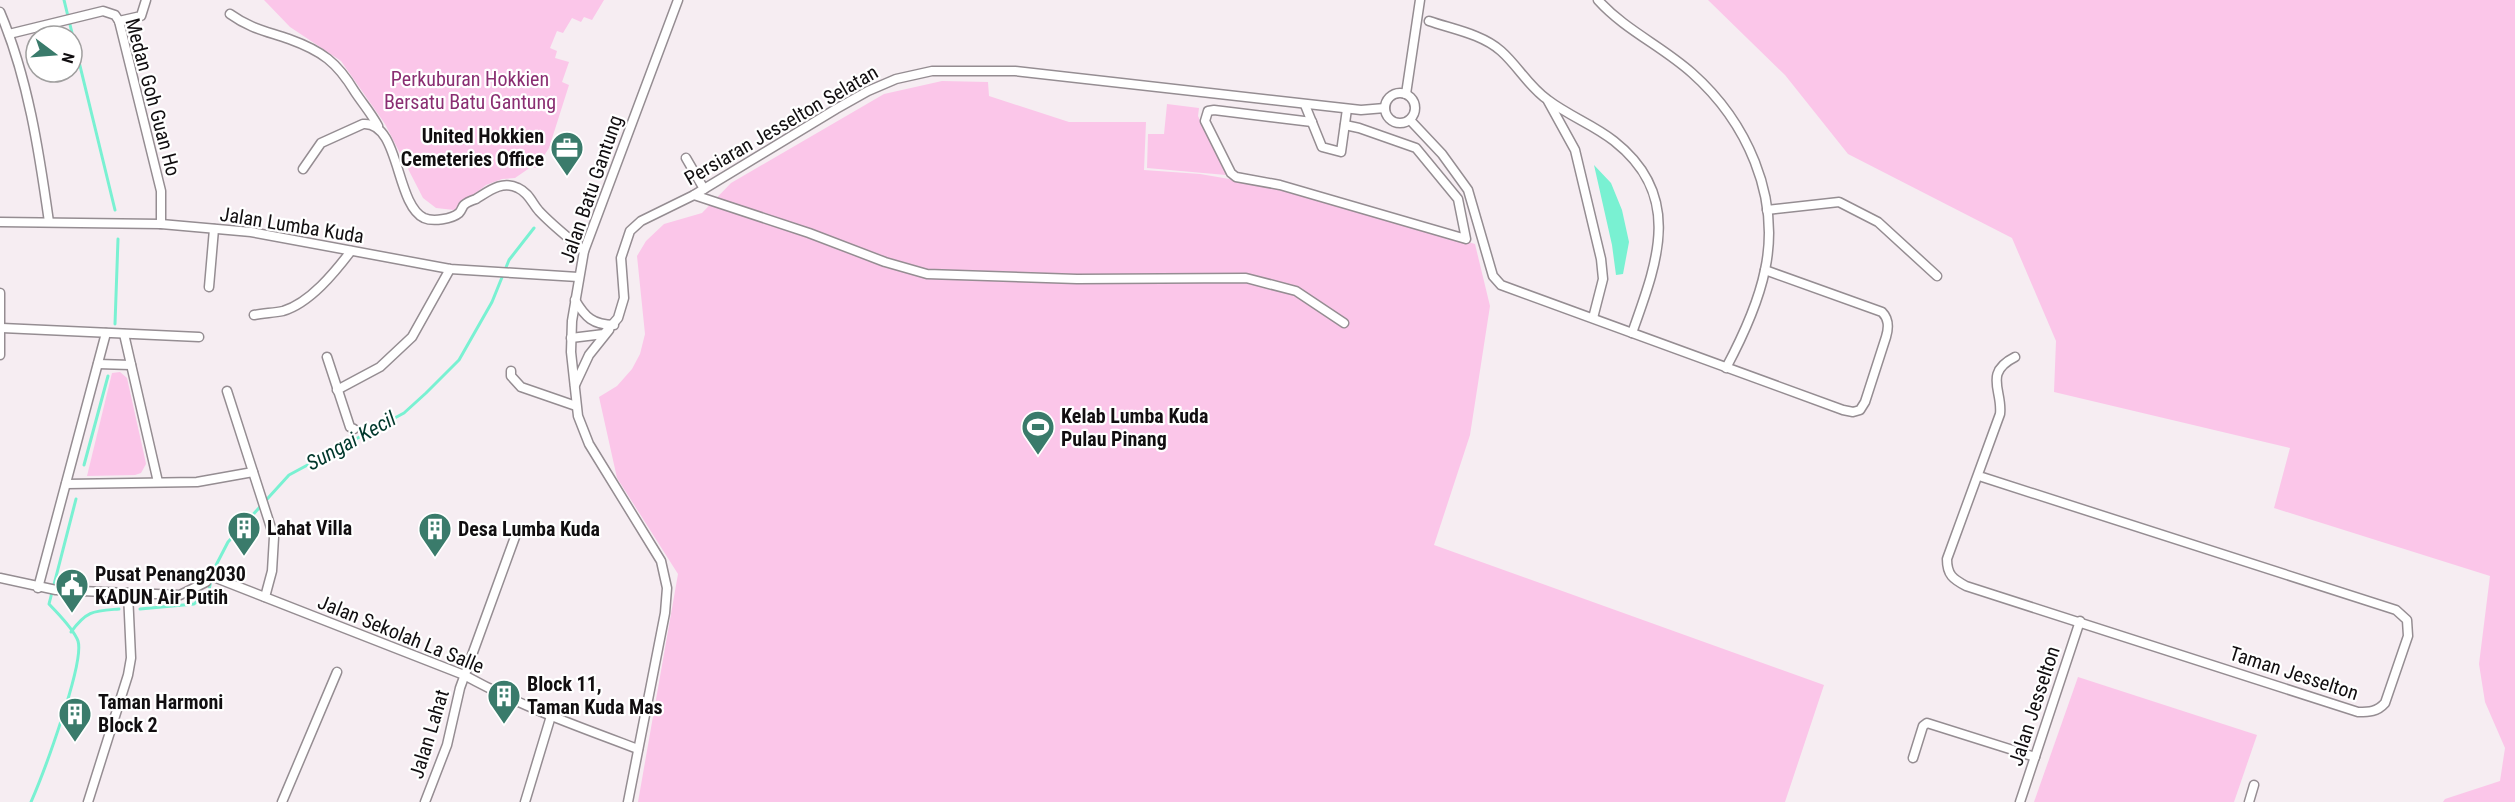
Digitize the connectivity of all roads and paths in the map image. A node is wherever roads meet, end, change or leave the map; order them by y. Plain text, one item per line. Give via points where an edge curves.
1 (146, 0) edge
2 (678, 0) edge
3 (1420, 0) edge
4 (1598, 0) edge
5 (0, 12) edge
6 (230, 14) dead end
7 (119, 21) junction
8 (1429, 21) dead end
9 (9, 34) junction
10 (1406, 94) junction
11 (1548, 100) junction
12 (1305, 105) junction
13 (1385, 108) junction
14 (1347, 109) junction
15 (1410, 120) junction
16 (1312, 122) junction
17 (1345, 125) junction
18 (378, 126) junction
19 (686, 158) dead end
20 (303, 169) dead end
21 (704, 189) junction
22 (694, 195) junction
23 (1767, 210) junction
24 (0, 222) edge
25 (49, 222) junction
26 (161, 224) junction
27 (214, 229) junction
28 (351, 251) junction
29 (584, 251) junction
30 (450, 269) junction
31 (1765, 270) junction
32 (1937, 276) dead end
33 (578, 277) junction
34 (209, 287) dead end
35 (0, 292) edge
36 (575, 299) junction
37 (254, 315) dead end
38 (1593, 318) junction
39 (1344, 323) dead end
40 (611, 327) junction
41 (2, 328) junction
42 (106, 333) junction
43 (1632, 333) junction
44 (124, 334) junction
45 (199, 337) dead end
46 (571, 338) junction
47 (0, 355) edge
48 (327, 357) dead end
49 (2015, 357) dead end
50 (98, 364) junction
51 (131, 365) junction
52 (1726, 368) junction
53 (511, 371) dead end
54 (574, 388) junction
55 (337, 390) junction
56 (227, 391) dead end
57 (576, 406) junction
58 (354, 429) dead end
59 (253, 472) junction
60 (1979, 476) junction
61 (158, 483) junction
62 (66, 484) junction
63 (515, 537) dead end
64 (0, 578) edge
65 (216, 578) dead end
66 (206, 582) dead end
67 (38, 588) junction
68 (128, 593) junction
69 (265, 597) junction
70 (2080, 621) junction
71 (337, 672) dead end
72 (464, 675) junction
73 (551, 716) junction
74 (638, 749) junction
75 (2035, 757) junction
76 (1913, 758) dead end
77 (2254, 785) dead end
78 (88, 802) edge
79 (282, 802) edge
80 (425, 802) edge
81 (525, 802) edge
82 (628, 802) edge
83 (2020, 802) edge
84 (2249, 802) edge

1 - 7 street via 141,16
2 - 29 street, Jalan Batu Gantung
3 - 10 street
4 - 23 street via 1620,21 1692,73 1735,120 1762,180
5 - 9 street
6 - 18 street via 259,31 292,40 326,56 349,81
7 - 9 street, Medan Goh Guan Ho via 103,11
7 - 26 street, Medan Goh Guan Ho via 161,191
8 - 11 street via 1490,43
9 - 25 street via 40,162
10 - 13 street via 1392,95
10 - 15 street via 1416,106
11 - 38 street via 1575,150 1601,259 1603,279
11 - 43 street via 1614,141 1642,170 1651,187 1658,207 1659,246
12 - 14 street, Persiaran Jesselton Selatan
12 - 16 street
12 - 21 street, Persiaran Jesselton Selatan via 1015,71 932,71 896,79 868,91
13 - 14 street, Persiaran Jesselton Selatan
13 - 15 street via 1391,121
14 - 17 street
15 - 38 street via 1468,190 1495,281
16 - 17 street via 1322,147 1341,152
16 - 17 street via 1214,110 1205,116 1236,177 1280,185 1466,239 1458,199 1416,148
18 - 20 street via 363,124 321,143
18 - 29 street via 392,149 402,185 426,219 455,215 493,187 516,186
19 - 21 street
21 - 22 street, Persiaran Jesselton Selatan
22 - 39 street via 927,274 1077,279 1246,278 1296,291
22 - 40 street, Persiaran Jesselton Selatan via 641,221 630,231 621,258 624,298
23 - 31 street
23 - 32 street via 1839,202 1878,222
24 - 25 street, Jalan Lumba Kuda
25 - 26 street, Jalan Lumba Kuda
26 - 27 street, Jalan Lumba Kuda
27 - 28 street, Jalan Lumba Kuda
27 - 34 street
28 - 30 street, Jalan Lumba Kuda
28 - 37 street via 320,288 281,311
29 - 33 street, Jalan Batu Gantung
30 - 33 street, Jalan Lumba Kuda
30 - 55 street via 412,337 380,368
31 - 52 street via 1742,339
31 - 52 street via 1885,315 1888,328 1865,402 1860,410 1848,412
33 - 36 street, Jalan Batu Gantung
35 - 41 street
36 - 40 street via 592,321
36 - 46 street, Jalan Batu Gantung
38 - 43 street
40 - 46 street via 597,336
40 - 54 street, Persiaran Jesselton Selatan via 589,355
41 - 42 street
41 - 47 street
42 - 44 street
42 - 50 street
43 - 52 street
44 - 45 street
44 - 51 street
46 - 54 street, Jalan Batu Gantung
48 - 55 street
49 - 60 street, Taman Jesselton via 1999,370 1996,390 2000,414
50 - 51 street
50 - 62 street
51 - 61 street
53 - 57 street via 521,387
54 - 57 street, Jalan Batu Gantung
55 - 58 street
56 - 59 street
57 - 74 street, Jalan Batu Gantung via 589,444 661,561 667,588
59 - 61 street via 214,481
59 - 69 street via 274,537 275,553
60 - 70 street, Taman Jesselton via 1947,559 1949,574 1966,586
60 - 70 street, Taman Jesselton via 2396,610 2403,614 2409,627 2385,704 2370,712 2358,712
61 - 62 street
62 - 67 street
63 - 72 street, Jalan Lahat
64 - 67 street
65 - 69 street, Jalan Sekolah La Salle
66 - 68 street via 180,595
67 - 68 street
68 - 78 street via 128,675
69 - 72 street, Jalan Sekolah La Salle
70 - 75 street, Jalan Jesselton
71 - 79 street
72 - 73 street, Jalan Sekolah La Salle
72 - 80 street, Jalan Lahat via 447,745
73 - 74 street, Jalan Sekolah La Salle
73 - 81 street
74 - 82 street, Jalan Batu Gantung
75 - 76 street via 1928,723 1923,726
75 - 83 street, Jalan Jesselton
77 - 84 street

